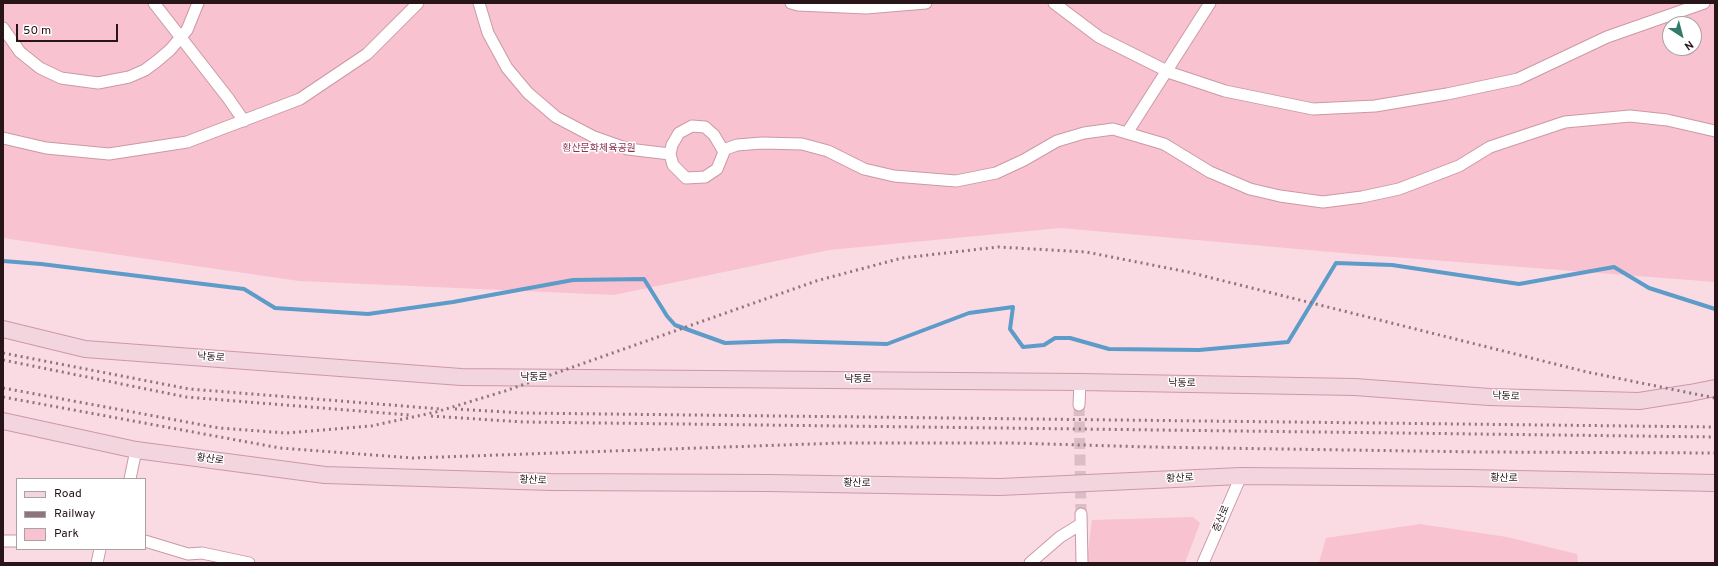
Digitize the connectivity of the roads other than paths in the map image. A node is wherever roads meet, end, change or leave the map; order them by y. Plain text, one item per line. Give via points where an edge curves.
1 (154, 3) edge
2 (198, 3) edge
3 (418, 3) edge
4 (479, 3) edge
5 (791, 3) edge
6 (926, 3) edge
7 (1054, 3) edge
8 (1210, 3) edge
9 (1704, 3) edge
10 (3, 28) edge
11 (181, 36) junction
12 (1166, 71) junction
13 (244, 122) junction
14 (1715, 131) edge
15 (1127, 133) junction
16 (3, 138) edge
17 (723, 150) junction
18 (670, 154) junction
19 (3, 329) edge
20 (1080, 382) junction
21 (1715, 388) edge
22 (1079, 405) tunnel mouth
23 (3, 421) edge
24 (136, 450) junction
25 (1241, 476) junction
26 (130, 478) edge
27 (1715, 483) edge
28 (3, 541) edge
29 (16, 541) edge
30 (146, 541) edge
31 (100, 550) edge
32 (187, 559) edge
33 (97, 563) edge
34 (249, 563) edge
35 (1030, 563) edge
36 (1082, 563) edge
37 (1204, 563) edge

1 - 11 street
2 - 11 street via 187,30
3 - 13 street via 367,54 300,100
4 - 18 street via 488,33 507,68 528,93 556,117 594,137 628,149
5 - 6 street via 866,8
7 - 12 street via 1099,37
8 - 12 street
9 - 12 street via 1607,38 1518,79 1375,106 1313,109 1225,91
10 - 11 street via 20,52 40,68 61,78 98,83 129,77 145,70 170,50
11 - 13 street
12 - 15 street
13 - 16 street via 187,142 109,154 46,148
14 - 15 street via 1668,120 1630,116 1565,122 1490,147 1459,166 1400,189 1323,202 1250,189 1210,172 1164,144
15 - 17 street via 1113,129 1084,133 1057,141 996,172 956,181 920,179 864,169 828,151 802,144 762,143 737,145
17 - 18 street via 714,135 705,127 692,126 680,133 672,145
17 - 18 street via 717,169 705,178 694,179 686,178 677,170
19 - 20 main road, 낙동로 via 85,349 461,378
20 - 21 main road, 낙동로 via 1355,387 1490,397 1639,401
20 - 22 street
23 - 24 main road, 황산로
24 - 25 main road, 황산로 via 325,475 551,482 761,482 1000,487
24 - 26 street
25 - 27 main road, 황산로
25 - 37 street, 증산로
28 - 29 street
30 - 32 street
31 - 33 street
32 - 34 street via 202,553
35 - 36 street via 1081,519

